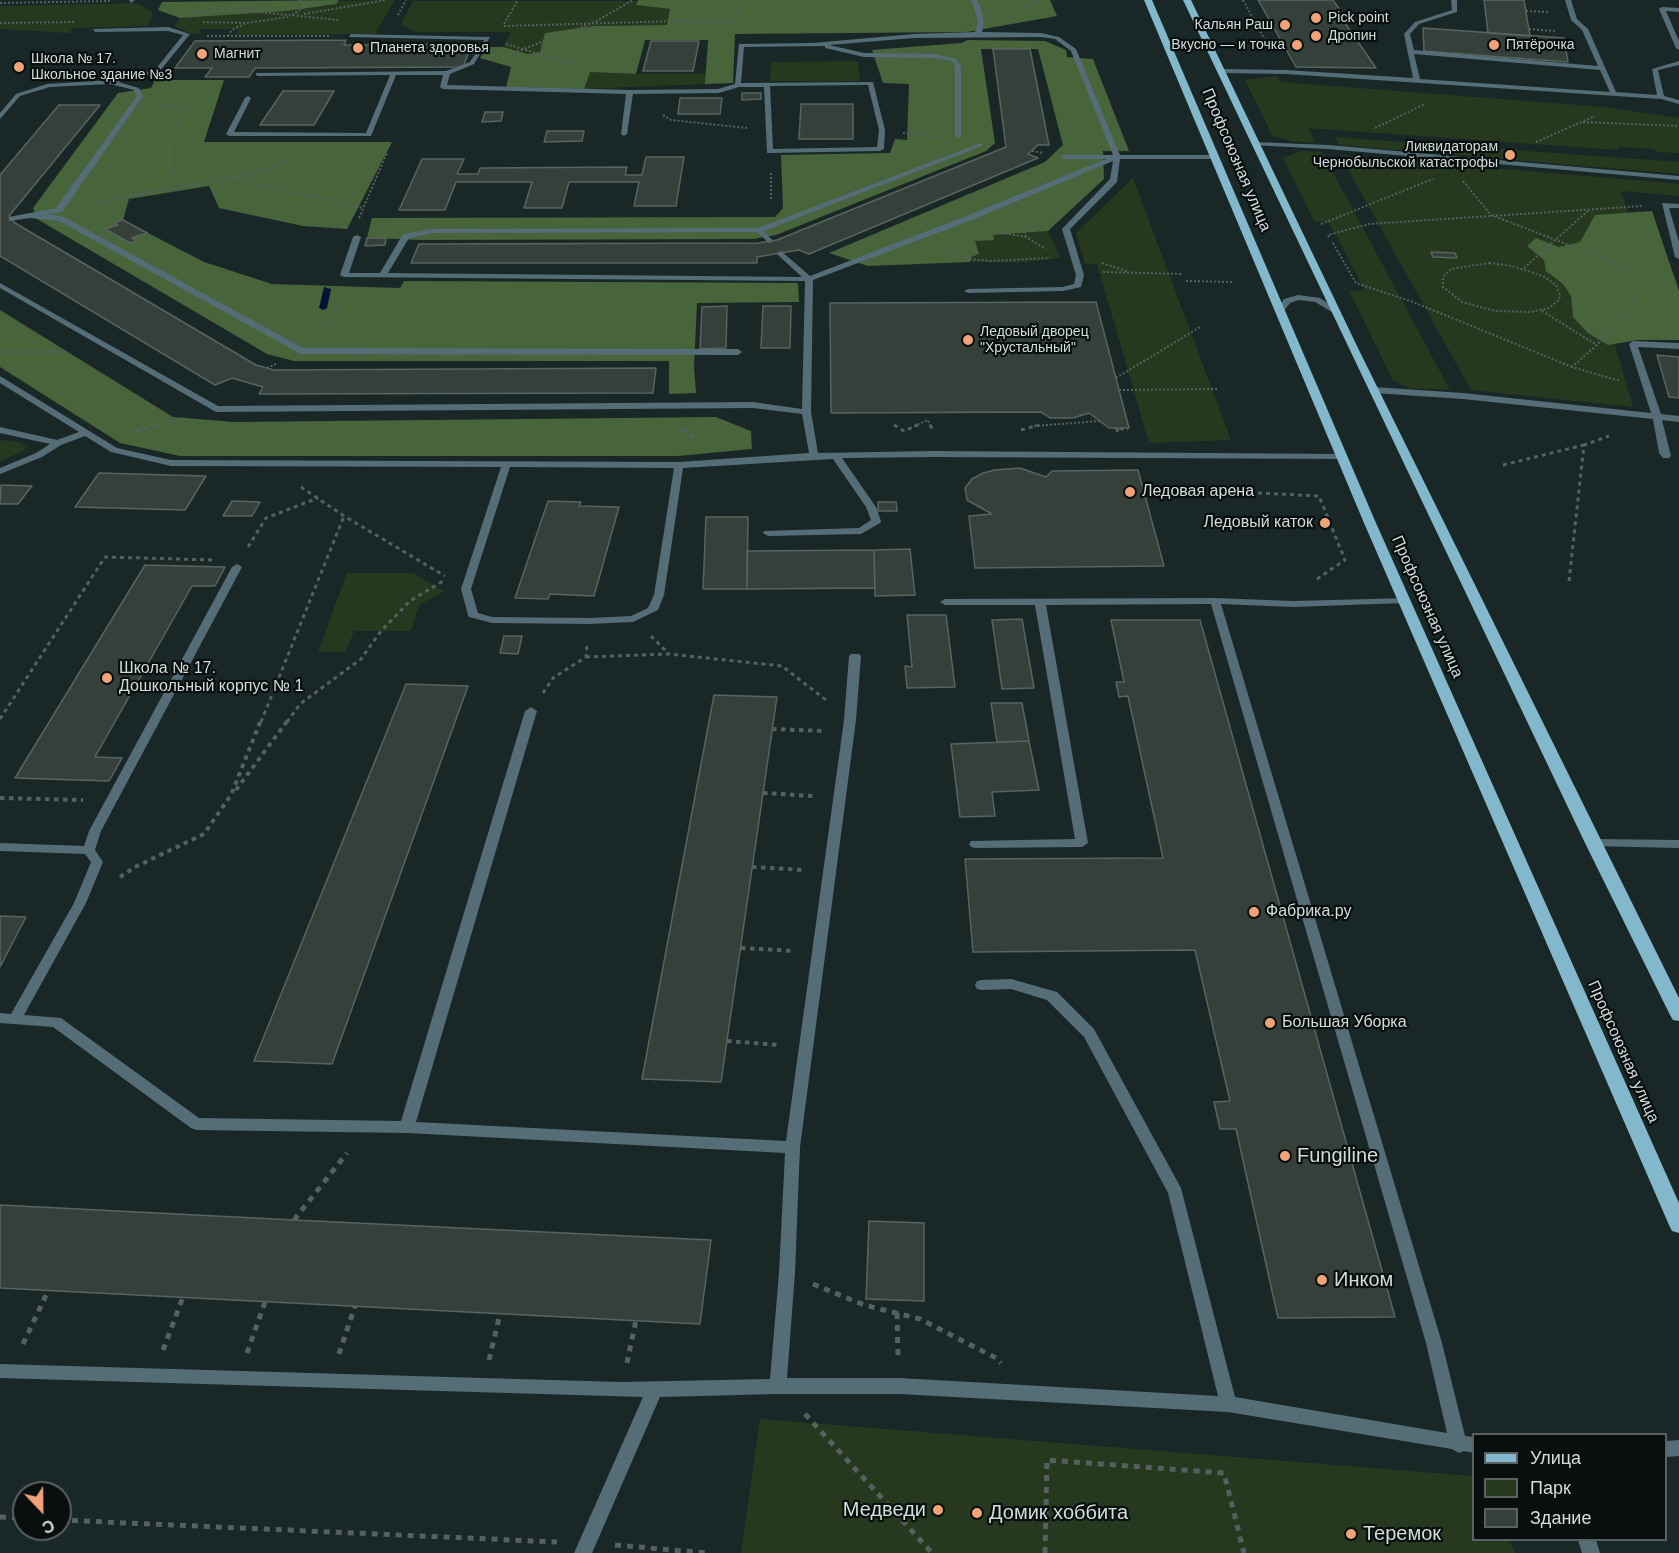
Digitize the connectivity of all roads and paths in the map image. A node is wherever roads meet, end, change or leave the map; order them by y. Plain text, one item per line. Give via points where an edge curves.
1 (131, 0) edge
2 (300, 0) edge
3 (315, 0) edge
4 (386, 0) edge
5 (973, 0) edge
6 (1148, 0) edge
7 (1187, 0) edge
8 (1243, 0) edge
9 (1454, 0) edge
10 (1568, 0) edge
11 (45, 1) edge
12 (0, 3) edge
13 (307, 6) junction
14 (1679, 10) edge
15 (291, 15) dead end
16 (77, 21) dead end
17 (0, 23) edge
18 (531, 24) dead end
19 (95, 30) dead end
20 (497, 30) dead end
21 (978, 34) junction
22 (185, 36) junction
23 (227, 36) junction
24 (351, 36) joint
25 (813, 45) junction
26 (1679, 48) edge
27 (522, 50) dead end
28 (1410, 52) junction
29 (1273, 55) dead end
30 (1679, 63) edge
31 (1604, 68) junction
32 (1222, 71) junction
33 (394, 73) junction
34 (447, 73) junction
35 (258, 74) dead end
36 (1417, 81) junction
37 (110, 82) junction
38 (1438, 82) junction
39 (738, 85) junction
40 (767, 85) junction
41 (595, 91) junction
42 (630, 92) junction
43 (1614, 94) junction
44 (140, 96) junction
45 (1661, 97) junction
46 (248, 98) dead end
47 (1679, 102) edge
48 (0, 117) edge
49 (1580, 122) dead end
50 (1679, 126) edge
51 (769, 130) junction
52 (624, 134) dead end
53 (369, 135) junction
54 (958, 136) dead end
55 (1254, 144) junction
56 (980, 145) dead end
57 (1350, 149) junction
58 (770, 151) junction
59 (302, 157) dead end
60 (1065, 157) dead end
61 (1117, 157) junction
62 (1215, 157) junction
63 (234, 178) junction
64 (1679, 178) edge
65 (1461, 179) dead end
66 (179, 187) junction
67 (124, 195) dead end
68 (1665, 205) junction
69 (1679, 206) edge
70 (363, 208) junction
71 (1362, 209) dead end
72 (1589, 210) junction
73 (771, 211) dead end
74 (1491, 215) junction
75 (31, 216) junction
76 (359, 217) dead end
77 (12, 219) dead end
78 (759, 230) junction
79 (1328, 235) junction
80 (357, 237) dead end
81 (913, 239) junction
82 (1559, 239) junction
83 (769, 242) dead end
84 (781, 253) dead end
85 (1679, 257) edge
86 (1060, 258) dead end
87 (1524, 268) junction
88 (1099, 273) dead end
89 (1184, 274) dead end
90 (384, 275) junction
91 (809, 279) junction
92 (1186, 281) dead end
93 (1234, 282) dead end
94 (0, 285) edge
95 (968, 291) dead end
96 (1280, 309) junction
97 (1335, 310) junction
98 (1541, 310) junction
99 (1200, 327) dead end
100 (1598, 345) junction
101 (1679, 346) edge
102 (0, 352) edge
103 (70, 352) dead end
104 (738, 352) dead end
105 (1572, 367) junction
106 (1116, 378) dead end
107 (0, 379) edge
108 (1219, 389) dead end
109 (1119, 390) dead end
110 (1374, 390) junction
111 (1647, 390) junction
112 (216, 409) junction
113 (806, 412) junction
114 (1657, 417) junction
115 (1679, 419) edge
116 (1100, 422) dead end
117 (894, 425) dead end
118 (932, 429) dead end
119 (0, 430) edge
120 (1020, 430) dead end
121 (85, 433) junction
122 (98, 441) junction
123 (58, 443) junction
124 (1584, 445) junction
125 (814, 456) junction
126 (836, 456) junction
127 (1666, 456) dead end
128 (1342, 457) junction
129 (297, 464) junction
130 (506, 465) junction
131 (679, 465) junction
132 (1503, 465) dead end
133 (0, 471) edge
134 (1258, 493) dead end
135 (318, 498) junction
136 (344, 516) junction
137 (768, 533) dead end
138 (239, 564) junction
139 (1569, 581) dead end
140 (1310, 584) dead end
141 (1404, 600) junction
142 (1215, 601) junction
143 (945, 602) dead end
144 (1040, 602) junction
145 (590, 621) junction
146 (855, 656) dead end
147 (586, 657) junction
148 (531, 711) joint
149 (0, 719) edge
150 (849, 726) junction
151 (772, 729) dead end
152 (763, 792) dead end
153 (231, 795) junction
154 (0, 798) edge
155 (839, 798) junction
156 (111, 801) junction
157 (1593, 843) junction
158 (975, 844) dead end
159 (1679, 844) edge
160 (0, 847) edge
161 (89, 850) junction
162 (753, 867) dead end
163 (830, 871) junction
164 (80, 903) junction
165 (741, 948) dead end
166 (819, 952) junction
167 (982, 985) dead end
168 (1679, 1015) edge
169 (7, 1019) edge
170 (727, 1041) dead end
171 (806, 1047) junction
172 (368, 1127) junction
173 (407, 1127) junction
174 (793, 1148) junction
175 (294, 1220) dead end
176 (1679, 1225) edge
177 (787, 1274) junction
178 (48, 1291) dead end
179 (183, 1297) dead end
180 (265, 1302) dead end
181 (355, 1306) dead end
182 (897, 1313) junction
183 (500, 1314) dead end
184 (636, 1320) dead end
185 (5, 1371) edge
186 (154, 1375) junction
187 (239, 1377) junction
188 (331, 1380) junction
189 (483, 1385) junction
190 (778, 1386) junction
191 (899, 1386) junction
192 (655, 1389) junction
193 (621, 1390) junction
194 (1028, 1393) junction
195 (1228, 1404) junction
196 (1466, 1445) edge
197 (72, 1521) edge
198 (585, 1548) edge
199 (707, 1553) edge
200 (932, 1553) edge
201 (1045, 1553) edge
202 (1244, 1553) edge

1 - 11 path
2 - 13 path
3 - 13 path
4 - 23 path via 247,23
5 - 21 street via 981,22
6 - 62 main road, Профсоюзная улица
7 - 32 main road, Профсоюзная улица
8 - 29 path
9 - 28 street via 1455,11 1417,23 1407,34
10 - 31 street via 1574,20 1585,29
11 - 12 path
13 - 15 path
14 - 26 street via 1662,9
16 - 17 path
18 - 20 path
19 - 22 street via 168,29
21 - 25 street
21 - 61 street via 1041,35 1057,38 1074,50
22 - 23 path
22 - 37 street via 157,71
23 - 24 path
24 - 34 street via 488,38 472,63
25 - 39 street via 741,45
25 - 54 street via 864,55 954,60 958,66
27 - 41 path via 581,67
28 - 31 street
28 - 36 street
30 - 45 street via 1655,69
31 - 43 street
32 - 36 street
32 - 55 main road, Профсоюзная улица
33 - 34 street
33 - 35 street
33 - 53 street
34 - 41 street via 443,87
36 - 38 street
37 - 44 street via 137,89
37 - 48 street via 49,85 18,95
38 - 43 street
38 - 57 path via 1442,95 1365,134
39 - 40 street
39 - 42 street via 719,91
40 - 51 street
40 - 58 street via 872,83 882,130 880,149
41 - 42 street
42 - 51 path via 671,120
42 - 52 street
43 - 45 street
44 - 66 path via 186,111 169,140 169,164
44 - 75 street via 59,210
45 - 47 street
46 - 53 street via 229,134
49 - 50 path
51 - 58 street
53 - 70 path via 387,153
55 - 57 street
55 - 97 main road, Профсоюзная улица
56 - 78 street
57 - 64 street
58 - 73 path
59 - 63 path
60 - 61 street
61 - 62 street
61 - 81 street
61 - 95 street via 1114,180 1066,229 1080,275 1078,285 1063,289
62 - 96 main road, Профсоюзная улица
63 - 66 path
63 - 70 path
65 - 74 path
66 - 67 path
68 - 69 street
68 - 72 path
68 - 85 street
70 - 76 path
71 - 79 path via 1321,224
72 - 74 path
72 - 82 path
74 - 79 path via 1369,224
74 - 82 path
75 - 77 street
75 - 104 street via 61,219 301,351
78 - 83 street
78 - 90 street via 433,231 406,236
79 - 105 path via 1356,283
80 - 90 street via 344,275
81 - 86 path via 970,259
81 - 91 street
82 - 87 path
82 - 100 path via 1628,271 1636,280 1638,290 1631,308
84 - 91 street
87 - 98 path via 1551,280 1559,290 1559,300
87 - 98 path via 1468,264 1446,273 1443,287 1454,297 1483,309 1520,313
88 - 89 path
90 - 91 street
91 - 113 street
92 - 93 path
94 - 112 street
96 - 97 street via 1298,297 1317,300
96 - 128 main road, Профсоюзная улица
97 - 110 main road, Профсоюзная улица
98 - 100 path
99 - 106 path
100 - 105 path
101 - 111 street via 1633,344
102 - 103 path
105 - 111 path
107 - 121 street
108 - 109 path
110 - 114 street
110 - 157 main road, Профсоюзная улица
111 - 114 street
112 - 113 street via 753,405
112 - 122 path
113 - 125 street
114 - 115 street
114 - 124 path
114 - 127 street
116 - 120 path via 1041,424
117 - 118 path via 904,431 928,420
119 - 123 street
121 - 122 street
121 - 123 street
122 - 129 street via 114,450 171,463
123 - 133 street
124 - 132 path
124 - 139 path
125 - 126 street
125 - 131 street
126 - 128 street
126 - 137 street via 872,507 876,521 861,531
128 - 141 main road, Профсоюзная улица
129 - 130 street
129 - 135 path via 294,482
130 - 131 street
130 - 145 street via 466,588 473,615 492,620
131 - 145 street via 659,595 653,610 633,619
134 - 140 path via 1320,496 1345,560
135 - 136 path
135 - 138 path via 266,518
136 - 153 path
136 - 153 path via 448,578 410,601 381,631 362,659 300,704
138 - 149 path via 105,557
138 - 156 street
141 - 142 street via 1295,604
141 - 176 main road, Профсоюзная улица
142 - 144 street
142 - 196 street
143 - 144 street
144 - 158 street via 1082,843
145 - 147 path
146 - 150 street
147 - 148 path via 553,678
147 - 150 path via 669,654 782,666
148 - 173 street
150 - 151 path
150 - 155 street
152 - 155 path
153 - 164 path via 204,834 135,867
154 - 156 path
155 - 163 street
156 - 161 street
157 - 159 street
157 - 168 main road, Профсоюзная улица
160 - 161 street
161 - 164 street via 97,862
162 - 163 path
163 - 166 street
164 - 169 street
165 - 166 path
166 - 171 street
167 - 195 street via 1011,984 1052,996 1089,1033 1176,1192
169 - 172 street via 56,1022 196,1125
170 - 171 path
171 - 174 street
172 - 173 street
172 - 175 path
173 - 174 street
174 - 177 street
177 - 182 path via 864,1305
177 - 190 street
178 - 185 path
179 - 186 path
180 - 187 path
181 - 188 path
182 - 191 path
182 - 194 path via 920,1319 996,1358
183 - 189 path
184 - 193 path
185 - 186 street
186 - 187 street
187 - 188 street
188 - 189 street
189 - 193 street
190 - 191 street
190 - 192 street
190 - 200 path
191 - 194 street
192 - 193 street
192 - 198 street
194 - 195 street
195 - 196 street
197 - 198 path
198 - 199 path
201 - 202 path via 1047,1460 1224,1473

